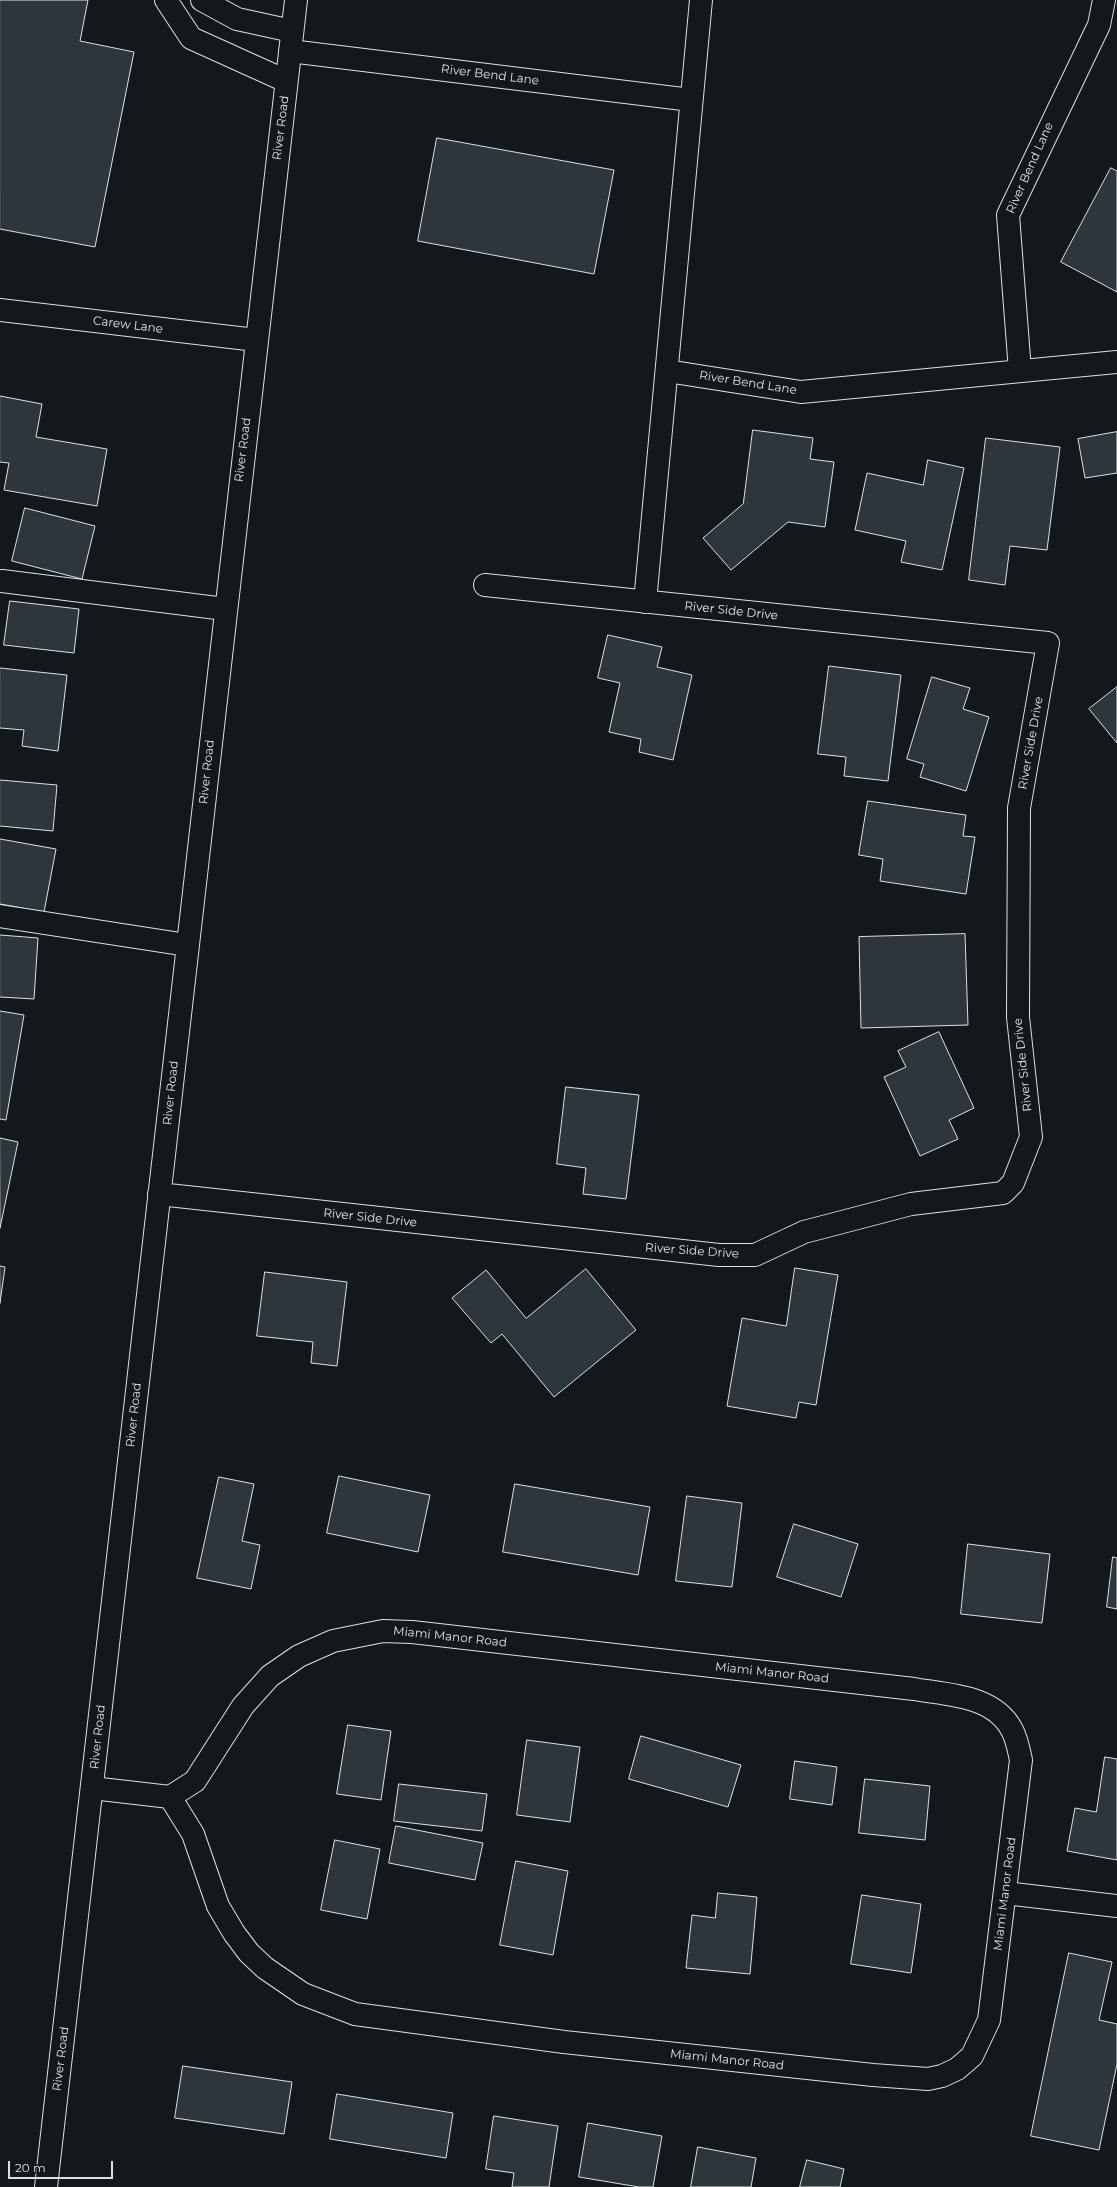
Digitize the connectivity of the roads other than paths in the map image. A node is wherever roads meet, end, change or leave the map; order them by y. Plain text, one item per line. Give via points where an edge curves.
1 (166, 0) edge
2 (202, 0) edge
3 (296, 0) edge
4 (701, 0) edge
5 (1104, 0) edge
6 (291, 41) junction
7 (286, 81) junction
8 (691, 100) junction
9 (0, 310) edge
10 (256, 340) junction
11 (1117, 362) edge
12 (667, 370) junction
13 (1020, 371) junction
14 (2, 581) dead end
15 (485, 585) dead end
16 (645, 602) junction
17 (225, 609) junction
18 (0, 916) edge
19 (187, 945) junction
20 (159, 1194) junction
21 (92, 1788) junction
22 (170, 1797) junction
23 (1005, 1893) junction
24 (1117, 1906) edge
25 (46, 2187) edge

1 - 7 street via 191,38
2 - 6 street, River Bend Lane via 238,19
3 - 6 street, River Road
4 - 8 street
5 - 13 street, River Bend Lane via 1099,24 1008,215
6 - 7 street, River Road
6 - 8 street, River Bend Lane
7 - 10 street, River Road
8 - 12 street
9 - 10 street, Carew Lane
10 - 17 street, River Road
11 - 13 street, River Bend Lane
12 - 13 street, River Bend Lane via 802,392
12 - 16 street
14 - 17 street
15 - 16 street, River Side Drive
16 - 20 street, River Side Drive via 1048,643 1020,808 1018,1017 1031,1137 1013,1183 1003,1193 911,1204 804,1232 755,1255 719,1255
17 - 19 street, River Road
18 - 19 street
19 - 20 street, River Road
20 - 21 street, River Road
21 - 22 street
21 - 25 street, River Road
22 - 23 street, Miami Manor Road via 195,1782 243,1706 270,1676 299,1656 333,1641 383,1631 412,1632 914,1689 977,1700 998,1713 1012,1730 1022,1760
22 - 23 street, Miami Manor Road via 193,1834 210,1886 234,1933 249,1953 265,1968 303,1994 355,2014 564,2042 873,2075 928,2079 942,2076 972,2056 989,2020
23 - 24 street

